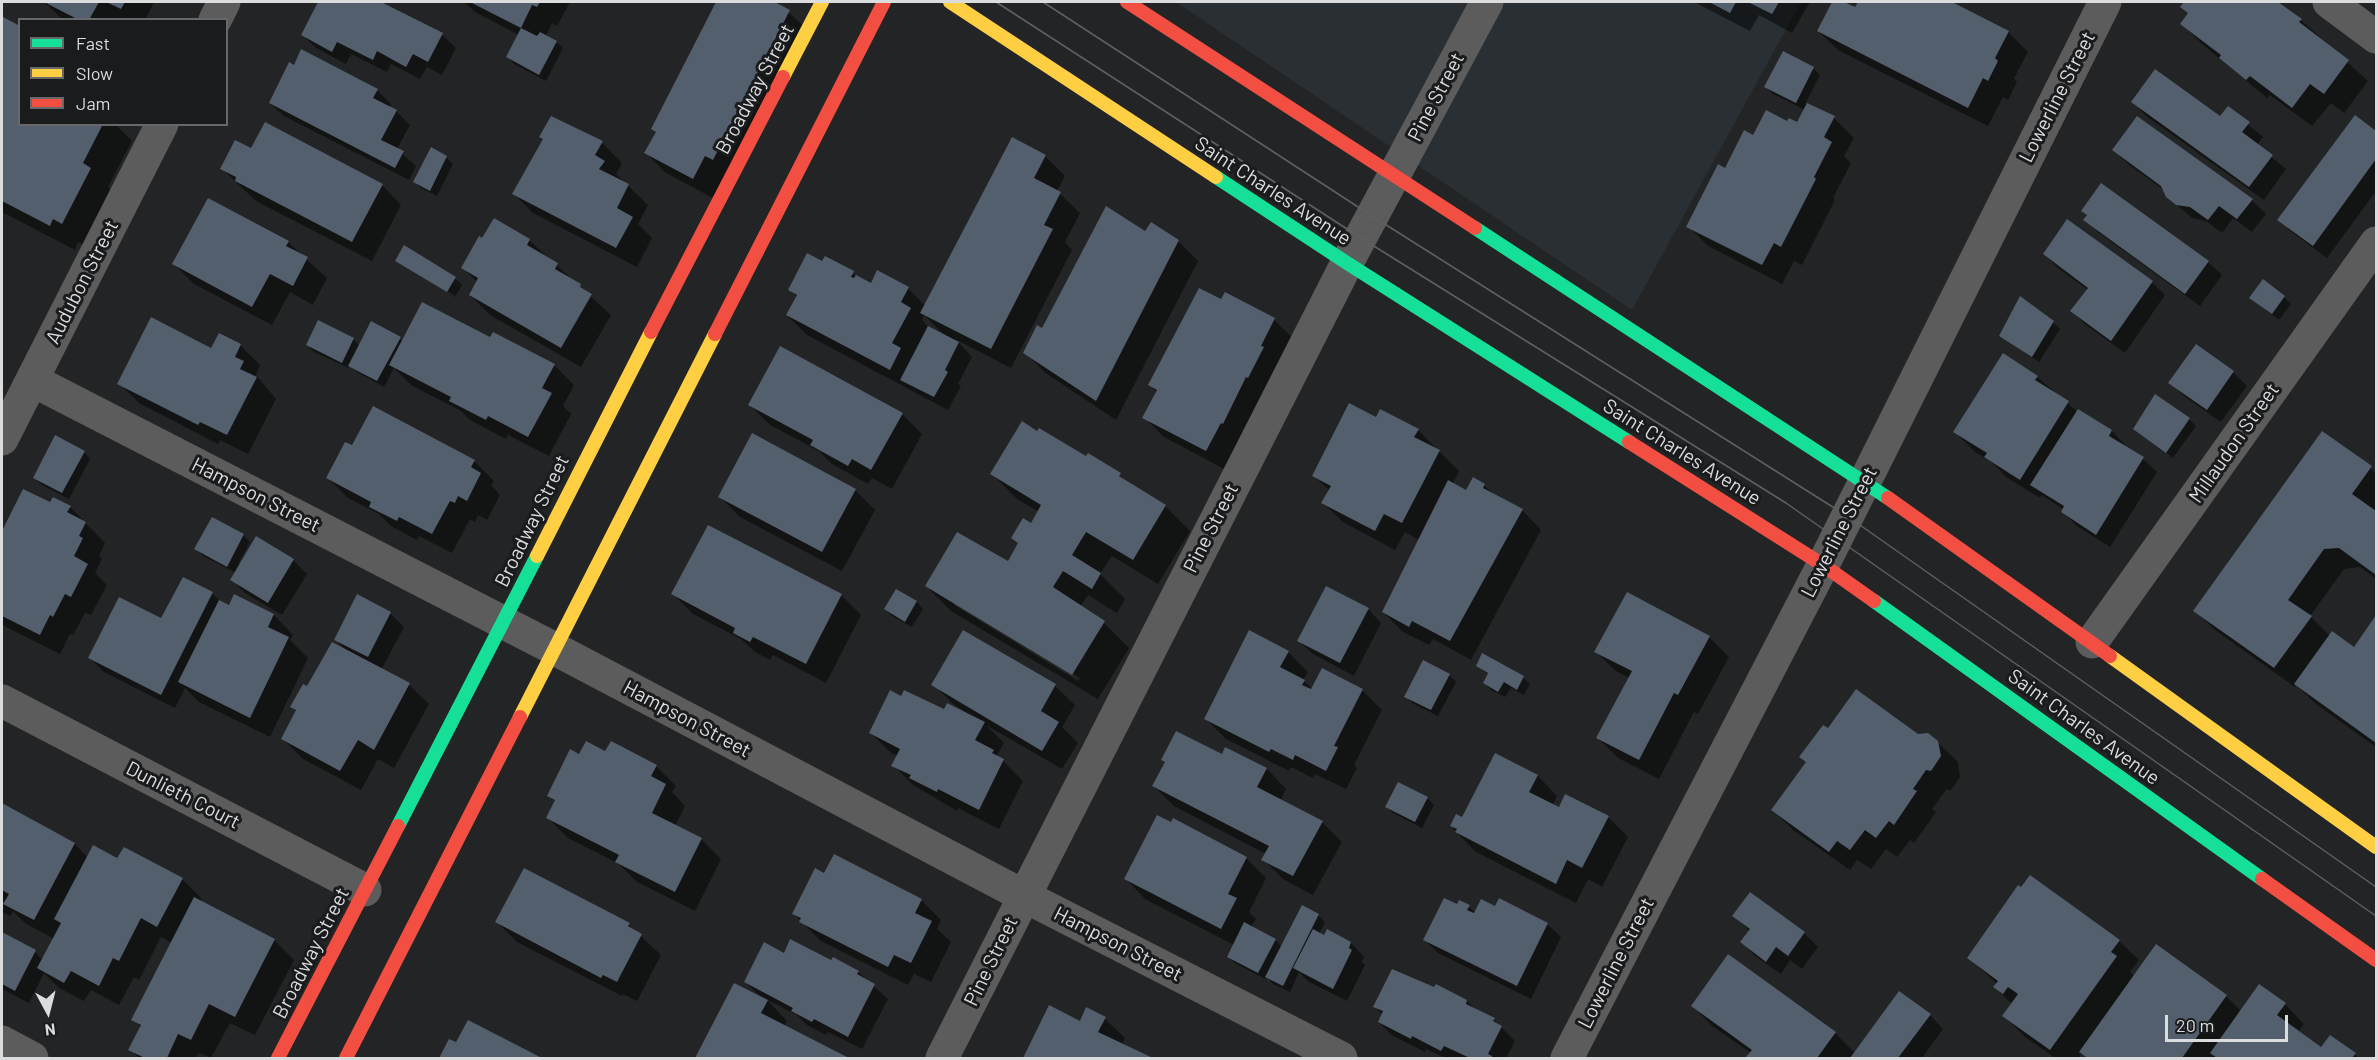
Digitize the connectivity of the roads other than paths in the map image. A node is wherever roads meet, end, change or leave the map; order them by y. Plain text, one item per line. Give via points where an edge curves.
1 (224, 2) edge
2 (822, 2) edge
3 (884, 2) edge
4 (950, 2) edge
5 (1127, 2) edge
6 (1487, 2) edge
7 (2105, 2) edge
8 (2329, 2) edge
9 (216, 18) edge
10 (2376, 37) edge
11 (161, 126) edge
12 (1394, 177) junction
13 (2376, 243) edge
14 (1347, 263) junction
15 (32, 380) junction
16 (2, 439) edge
17 (1865, 481) junction
18 (1823, 565) junction
19 (504, 623) junction
20 (2092, 642) junction
21 (555, 649) junction
22 (2, 701) edge
23 (2376, 847) edge
24 (365, 890) junction
25 (1024, 896) junction
26 (2376, 960) edge
27 (2, 1042) edge
28 (32, 1059) edge
29 (278, 1059) edge
30 (346, 1059) edge
31 (942, 1059) edge
32 (1341, 1059) edge
33 (1567, 1059) edge

1 - 9 street
2 - 19 main road, Broadway Street
3 - 21 main road
4 - 14 main road, Saint Charles Avenue
5 - 12 main road
6 - 12 street, Pine Street
7 - 17 street, Lowerline Street
8 - 10 street
11 - 15 street, Audubon Street
12 - 14 street, Pine Street
12 - 17 main road
13 - 20 street, Millaudon Street
14 - 18 main road, Saint Charles Avenue
14 - 25 street, Pine Street
15 - 16 street, Audubon Street
15 - 19 street, Hampson Street
17 - 18 street, Lowerline Street
17 - 20 main road
18 - 26 main road, Saint Charles Avenue
18 - 33 street, Lowerline Street
19 - 21 street, Hampson Street
19 - 24 main road, Broadway Street
20 - 23 main road
21 - 25 street, Hampson Street
21 - 30 main road
22 - 24 street, Dunlieth Court
24 - 29 main road, Broadway Street
25 - 31 street, Pine Street
25 - 32 street, Hampson Street
27 - 28 street

